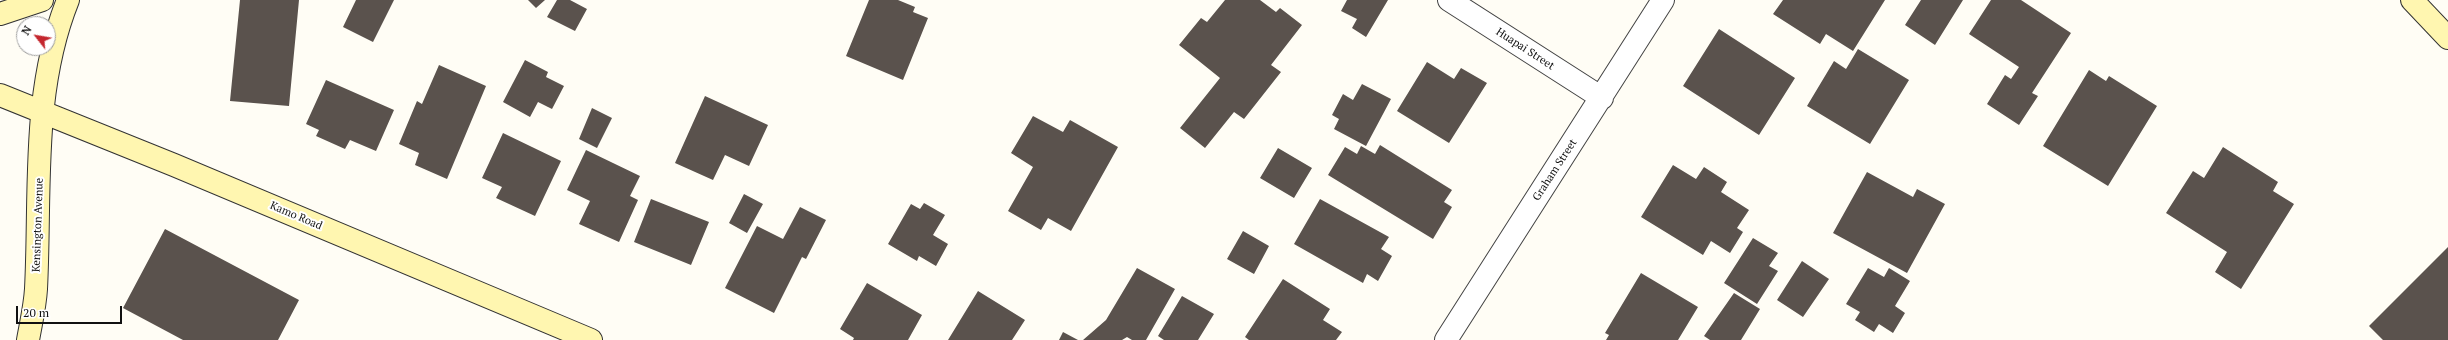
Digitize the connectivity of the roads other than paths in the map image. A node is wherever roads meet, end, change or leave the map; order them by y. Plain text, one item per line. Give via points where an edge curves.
1 (42, 0) edge
2 (68, 0) edge
3 (1449, 0) edge
4 (1663, 0) edge
5 (2412, 0) edge
6 (0, 14) edge
7 (2448, 38) edge
8 (0, 95) edge
9 (1602, 98) junction
10 (41, 110) junction
11 (28, 340) edge
12 (591, 340) edge
13 (1446, 340) edge

1 - 6 main road
2 - 10 main road, Kensington Avenue via 53,45
3 - 9 street, Huapai Street
4 - 9 street, Graham Street
5 - 7 main road
8 - 10 main road, Kamo Road
9 - 13 street, Graham Street
10 - 11 main road, Kensington Avenue via 36,291
10 - 12 main road, Kamo Road

